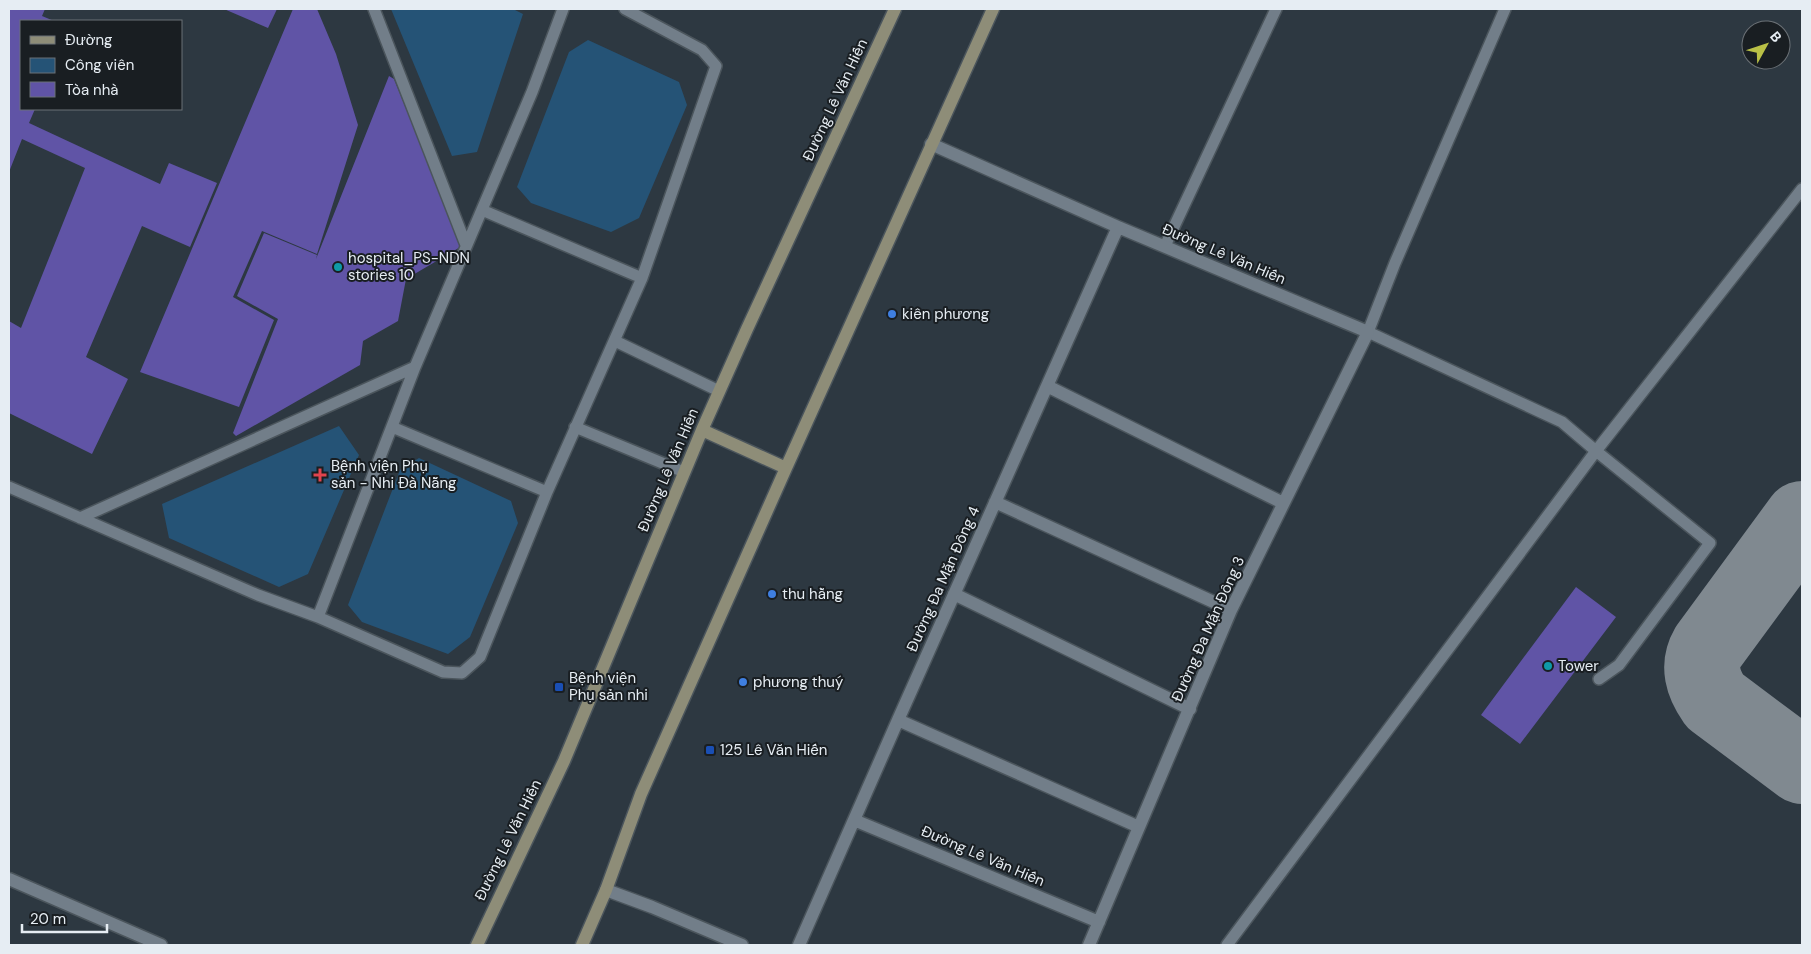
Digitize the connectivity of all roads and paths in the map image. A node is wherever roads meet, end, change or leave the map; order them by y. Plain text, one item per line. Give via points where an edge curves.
1 (374, 9) edge
2 (563, 9) edge
3 (625, 9) edge
4 (895, 9) edge
5 (993, 9) edge
6 (1276, 9) edge
7 (1505, 9) edge
8 (931, 144) junction
9 (1802, 189) edge
10 (482, 210) junction
11 (1118, 227) junction
12 (466, 245) junction
13 (1165, 246) junction
14 (642, 278) junction
15 (1368, 332) junction
16 (615, 341) junction
17 (415, 367) junction
18 (1047, 386) junction
19 (719, 391) junction
20 (392, 427) junction
21 (575, 427) junction
22 (702, 430) junction
23 (1596, 451) junction
24 (786, 468) junction
25 (684, 472) junction
26 (9, 487) edge
27 (546, 492) junction
28 (995, 502) junction
29 (1283, 503) junction
30 (80, 518) junction
31 (954, 594) junction
32 (1231, 610) junction
33 (318, 617) junction
34 (1599, 679) dead end
35 (1190, 709) junction
36 (898, 720) junction
37 (854, 820) junction
38 (1139, 827) junction
39 (9, 879) edge
40 (606, 890) junction
41 (1098, 922) junction
42 (161, 945) edge
43 (477, 945) edge
44 (582, 945) edge
45 (742, 945) edge
46 (799, 945) edge
47 (1089, 945) edge
48 (1227, 945) edge

1 - 12 lane
2 - 10 lane
3 - 14 lane via 702,50 716,66
4 - 19 main road, Đường Lê Văn Hiến
5 - 8 main road
6 - 13 lane
7 - 15 lane
8 - 11 street, Đường Lê Văn Hiến
8 - 24 main road
9 - 23 lane
10 - 12 lane
10 - 14 lane
11 - 13 street, Đường Lê Văn Hiến
11 - 18 street, Đường Đa Mặn Đông 4
12 - 17 lane
13 - 15 street, Đường Lê Văn Hiến
14 - 16 lane
15 - 23 lane via 1562,422
15 - 29 street, Đường Đa Mặn Đông 3
16 - 19 lane
16 - 21 lane
17 - 20 lane
17 - 30 lane
18 - 28 street, Đường Đa Mặn Đông 4
18 - 29 street
19 - 22 main road, Đường Lê Văn Hiến
20 - 27 lane
20 - 33 lane
21 - 25 lane
21 - 27 lane
22 - 24 main road
22 - 25 main road, Đường Lê Văn Hiến
23 - 34 lane via 1710,543 1618,664
23 - 48 lane
24 - 40 main road via 642,794
25 - 43 main road, Đường Lê Văn Hiến via 564,761
26 - 30 lane
27 - 33 lane via 480,657 462,672 443,672
28 - 31 street, Đường Đa Mặn Đông 4
28 - 32 street
29 - 32 street, Đường Đa Mặn Đông 3
30 - 33 lane via 258,595
31 - 35 street
31 - 36 street, Đường Đa Mặn Đông 4
32 - 35 street, Đường Đa Mặn Đông 3
35 - 38 street, Đường Đa Mặn Đông 3
36 - 37 street, Đường Đa Mặn Đông 4
36 - 38 street
37 - 41 street, Đường Lê Văn Hiến
37 - 46 street, Đường Đa Mặn Đông 4
38 - 41 street, Đường Đa Mặn Đông 3
39 - 42 street
40 - 44 main road
40 - 45 street
41 - 47 street, Đường Đa Mặn Đông 3

